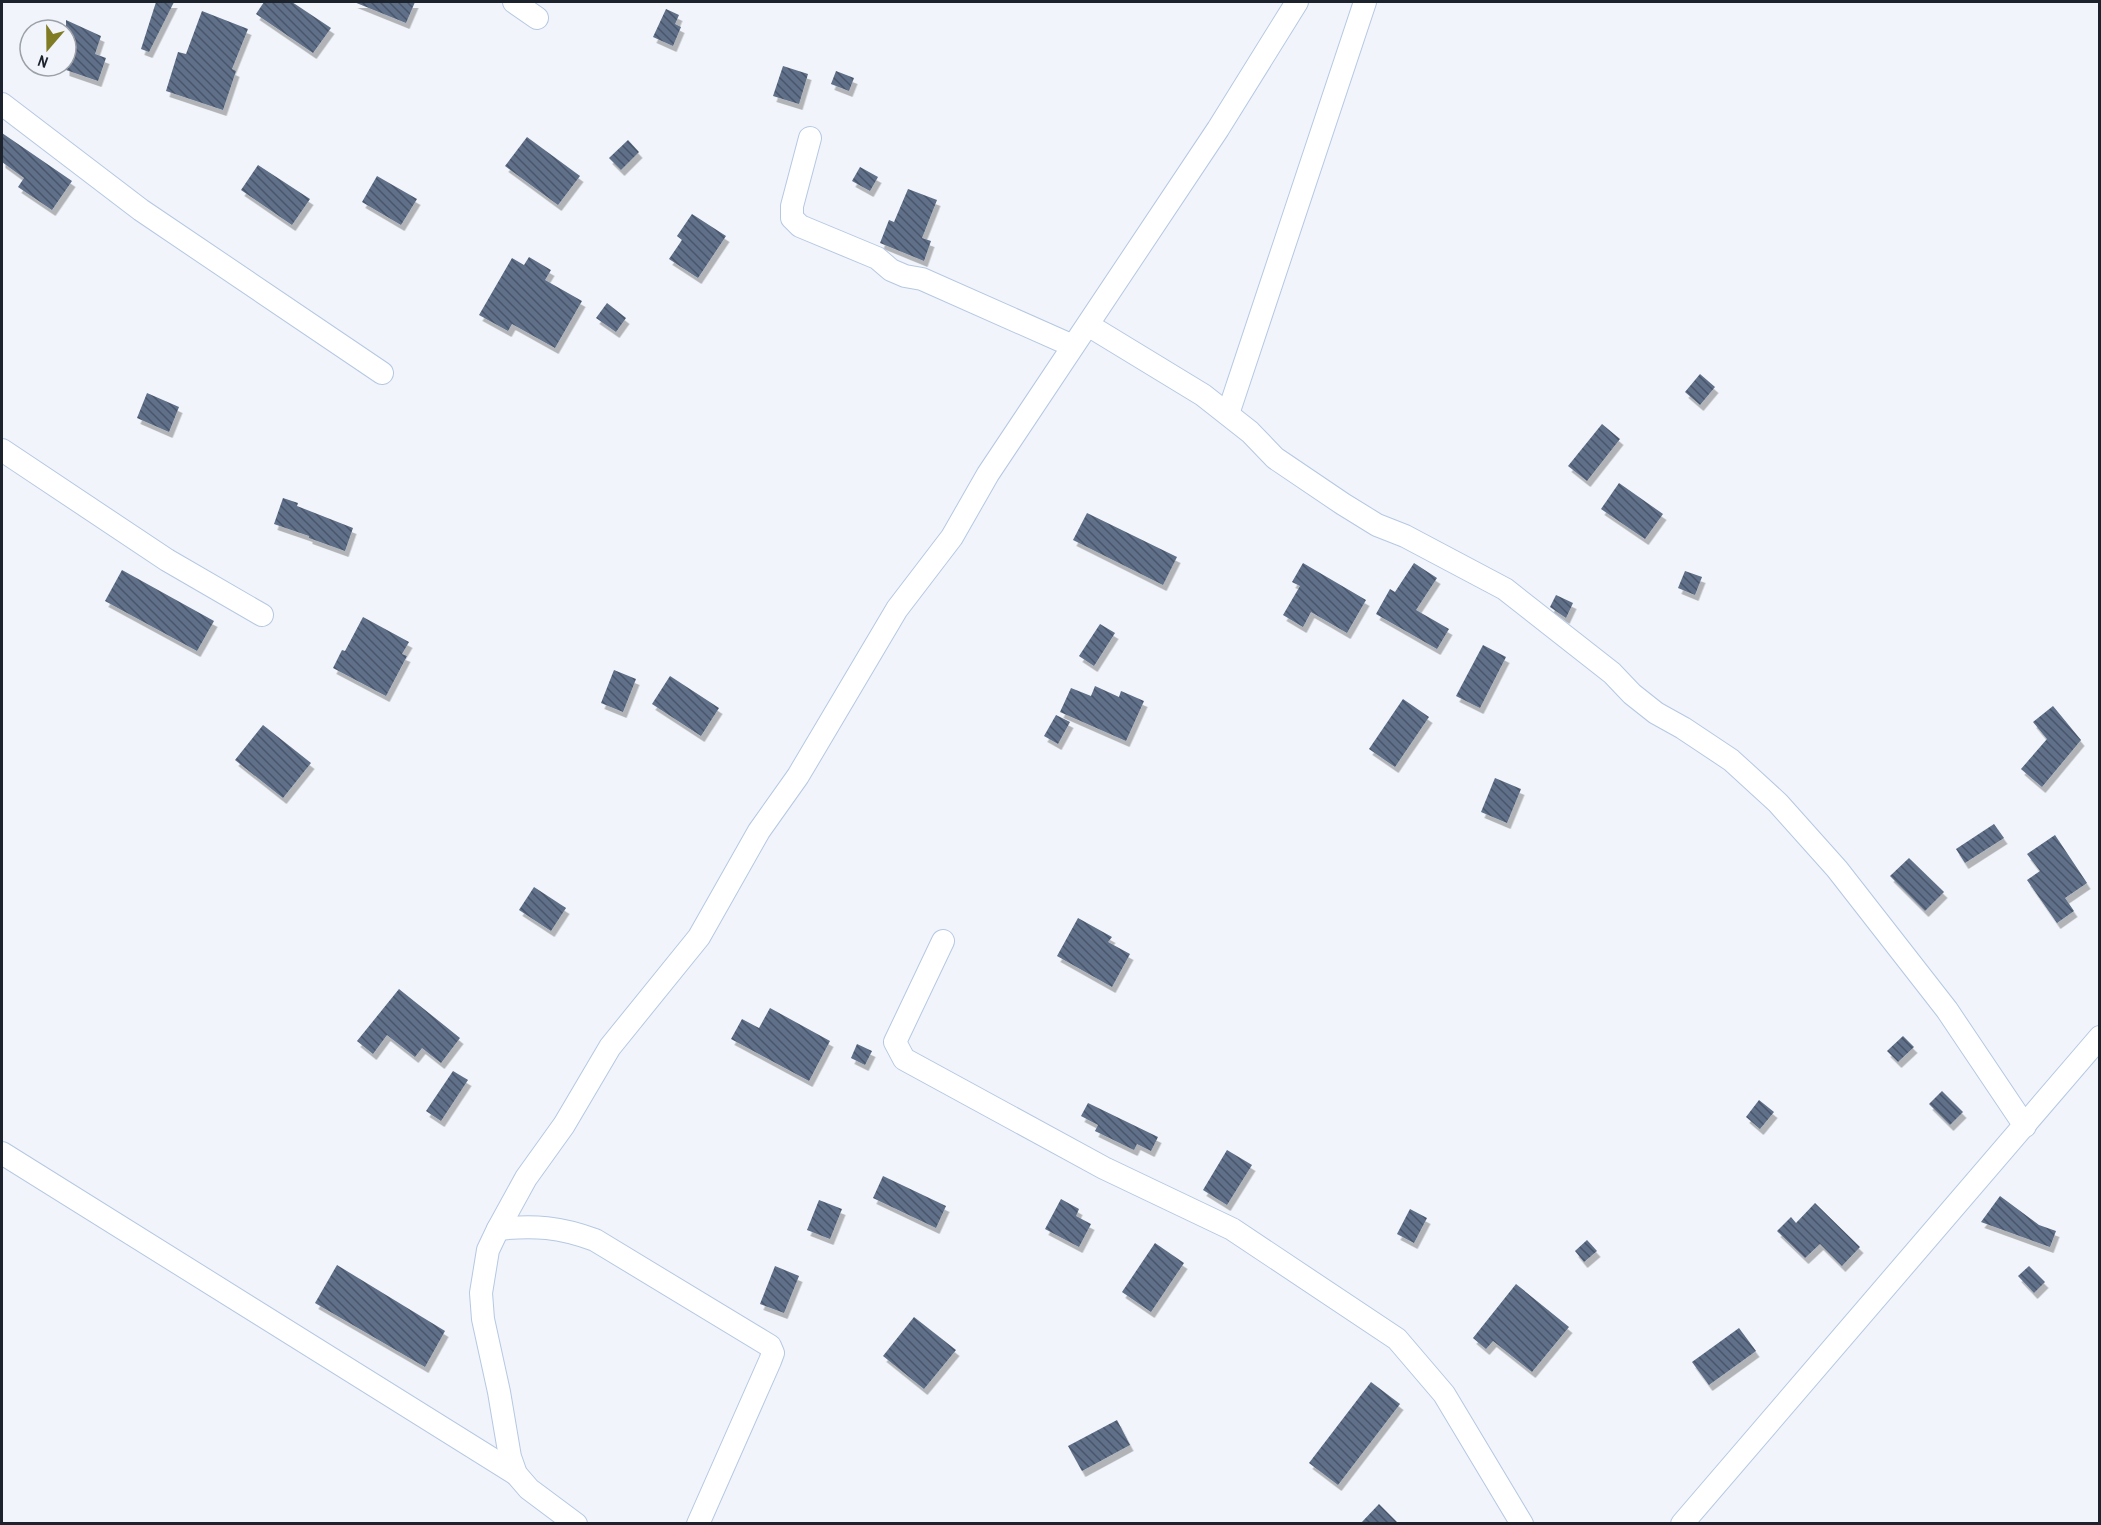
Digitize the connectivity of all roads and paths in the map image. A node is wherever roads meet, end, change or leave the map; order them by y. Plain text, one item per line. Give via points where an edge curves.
1 (514, 2) edge
2 (1297, 2) edge
3 (1365, 2) edge
4 (537, 18) dead end
5 (2, 104) edge
6 (810, 138) dead end
7 (1088, 325) junction
8 (1073, 346) junction
9 (382, 373) dead end
10 (1228, 414) junction
11 (2, 450) edge
12 (262, 615) dead end
13 (944, 941) dead end
14 (2100, 1037) edge
15 (2025, 1126) junction
16 (2, 1153) edge
17 (498, 1229) junction
18 (516, 1474) junction
19 (576, 1524) edge
20 (698, 1524) edge
21 (1522, 1524) edge
22 (1682, 1524) edge

1 - 4 street
2 - 7 street
3 - 10 street
5 - 9 street via 141,210
6 - 8 street via 792,206 792,218 800,226 877,258 891,270 922,279
7 - 8 street
7 - 10 street
8 - 17 street via 988,474 952,537 897,609 798,776 759,831 699,936 603,1058
10 - 15 street via 1275,458 1343,504 1504,589 1612,673 1656,713 1731,760 1778,803 1837,868 1947,1010
11 - 12 street via 167,560
13 - 21 street via 895,1042 904,1059 1104,1168 1232,1229 1397,1339 1444,1394
14 - 15 street
15 - 22 street
16 - 18 street
17 - 18 street via 488,1250 481,1293
17 - 20 street via 546,1227 595,1240 770,1346 770,1361
18 - 19 street via 529,1489

